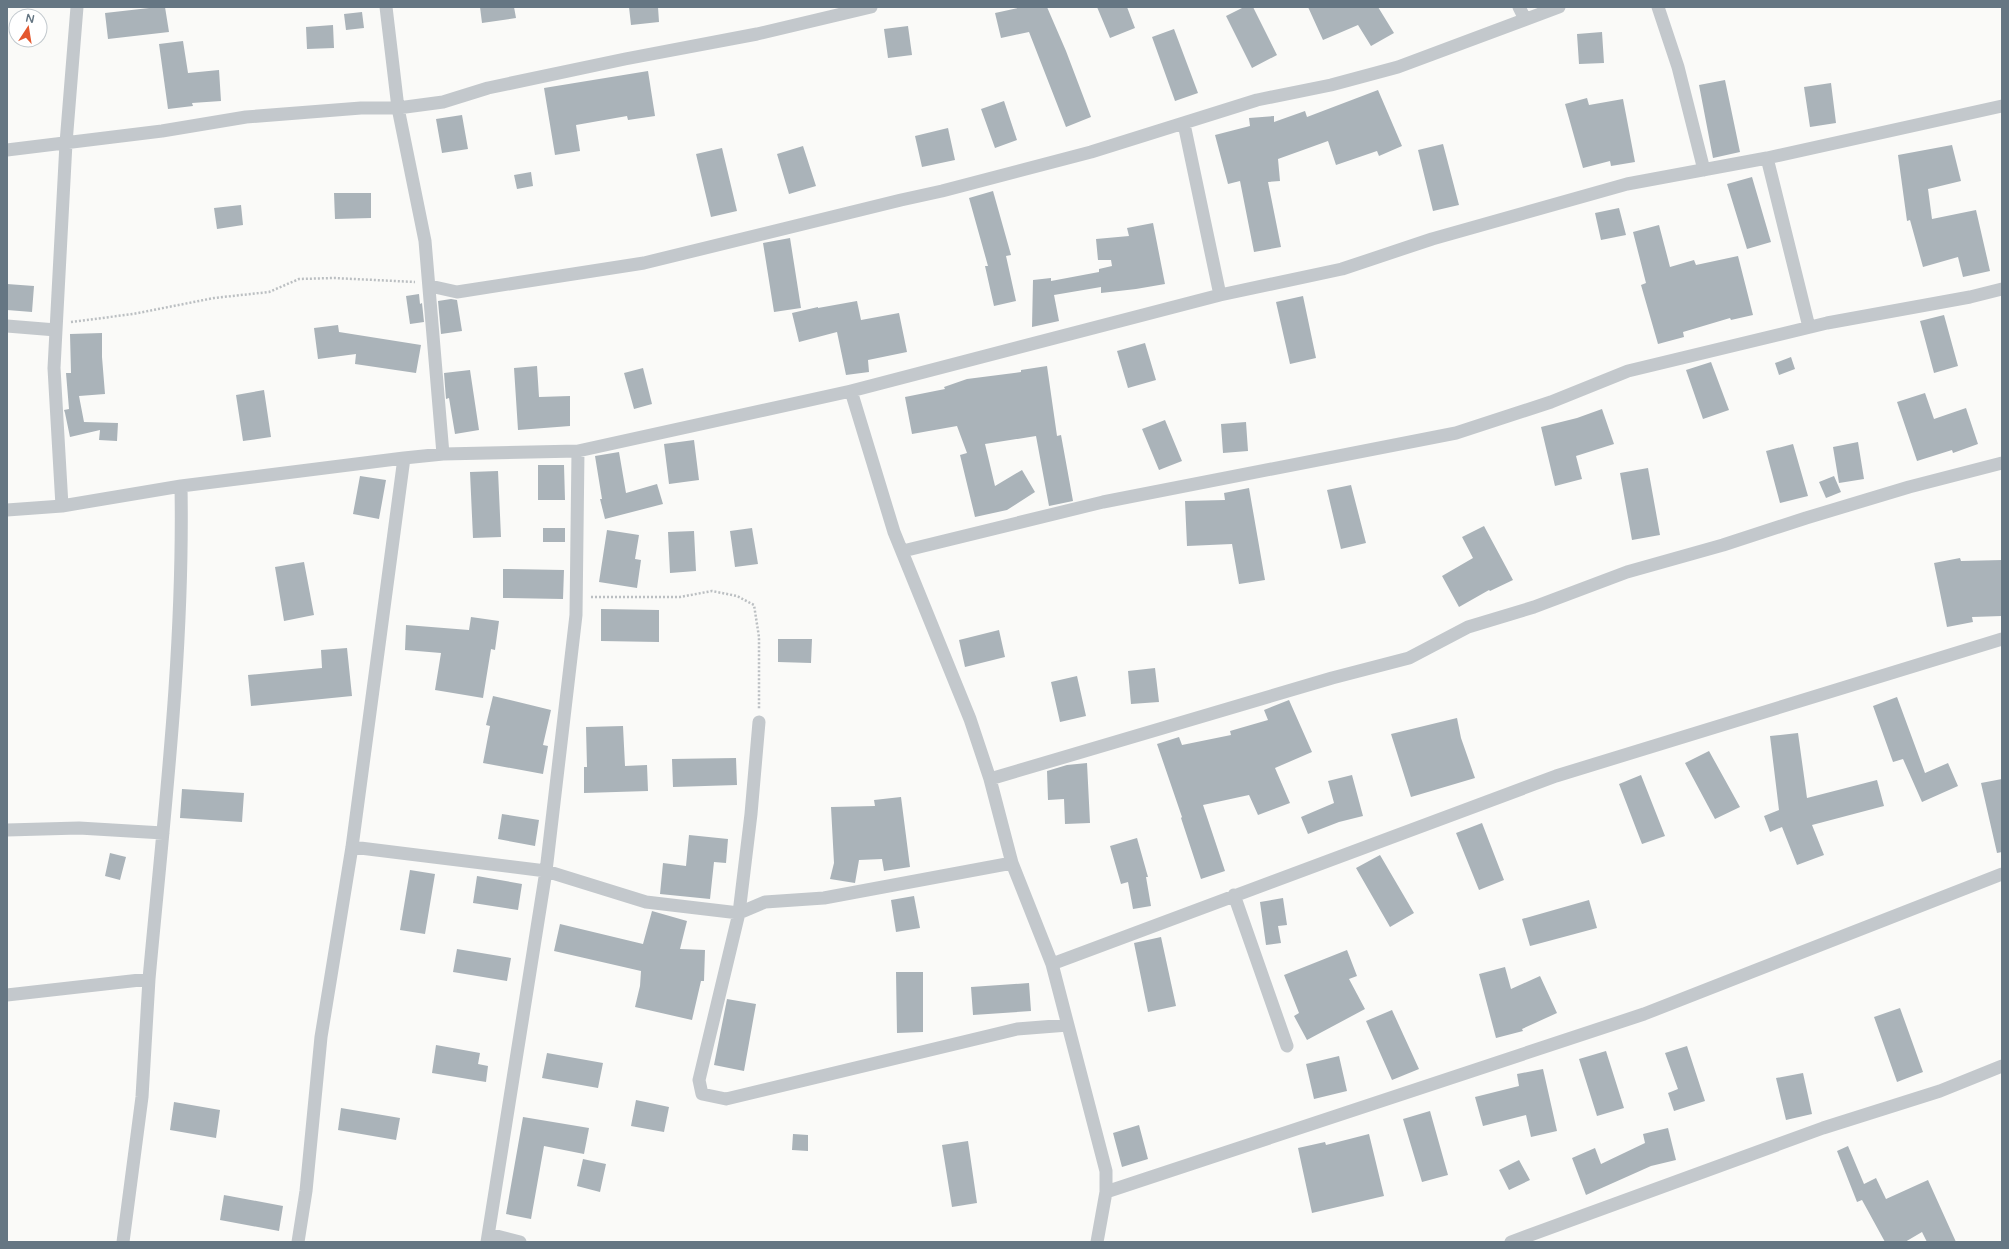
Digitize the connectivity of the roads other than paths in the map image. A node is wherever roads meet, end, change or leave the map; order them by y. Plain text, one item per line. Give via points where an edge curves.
1 (77, 7) edge
2 (386, 7) edge
3 (871, 7) edge
4 (1520, 7) edge
5 (1560, 7) edge
6 (1658, 7) edge
7 (1525, 19) junction
8 (2002, 106) edge
9 (398, 108) junction
10 (1184, 124) junction
11 (66, 143) junction
12 (7, 150) edge
13 (1767, 158) junction
14 (1704, 170) junction
15 (430, 286) junction
16 (2002, 289) edge
17 (1220, 295) junction
18 (7, 326) edge
19 (56, 327) junction
20 (1809, 327) junction
21 (851, 391) junction
22 (578, 451) junction
23 (443, 454) junction
24 (404, 458) junction
25 (2002, 463) edge
26 (181, 486) junction
27 (62, 506) junction
28 (7, 510) edge
29 (903, 551) junction
30 (2002, 639) edge
31 (759, 722) road end
32 (990, 779) junction
33 (7, 830) edge
34 (163, 833) junction
35 (352, 847) junction
36 (1012, 863) junction
37 (546, 871) junction
38 (2002, 874) edge
39 (1234, 895) junction
40 (738, 913) junction
41 (1052, 964) junction
42 (149, 979) junction
43 (7, 995) edge
44 (1068, 1025) junction
45 (1287, 1046) dead end
46 (2002, 1066) edge
47 (1106, 1192) junction
48 (488, 1238) edge
49 (123, 1242) edge
50 (298, 1242) edge
51 (520, 1242) edge
52 (1097, 1242) edge
53 (1511, 1242) edge

1 - 11 street
2 - 9 street
3 - 9 street via 757,34 488,88 443,102
4 - 7 street
5 - 7 street
6 - 14 street via 1678,67
7 - 10 street via 1398,67 1330,85 1257,100
8 - 13 street
9 - 11 street via 361,108 246,117
9 - 15 street via 425,241
10 - 15 street via 942,192 893,201 644,263 457,292
10 - 17 street
11 - 12 street
11 - 19 street
13 - 14 street
13 - 20 street
14 - 17 street via 1627,184 1432,239 1342,268
15 - 23 street
16 - 20 street via 1970,298
17 - 21 street
18 - 19 street
19 - 27 street via 54,368
20 - 29 street via 1628,371 1551,402 1456,433 1103,502
21 - 22 street
21 - 29 street via 894,532
22 - 23 street
22 - 37 street via 576,615
23 - 24 street
24 - 26 street
24 - 35 street
25 - 32 street via 1909,487 1627,572 1534,607 1468,627 1409,658 1332,678
26 - 27 street
26 - 34 street via 178,651
27 - 28 street
29 - 32 street via 970,719
30 - 39 street via 1556,776
31 - 40 street via 751,814
32 - 36 street
33 - 34 street via 79,828
34 - 42 street
35 - 37 street
35 - 50 street via 321,1037 306,1191
36 - 40 street via 824,898 765,902
36 - 41 street
37 - 40 street via 646,902
37 - 48 street
38 - 47 street via 1644,1014
39 - 41 street
39 - 45 street
40 - 44 street via 699,1080 702,1094 726,1099 1017,1029
41 - 44 street
42 - 43 street
42 - 49 street via 142,1097
44 - 47 street via 1106,1171
46 - 53 street via 1940,1091 1823,1128
47 - 52 street
48 - 51 street

